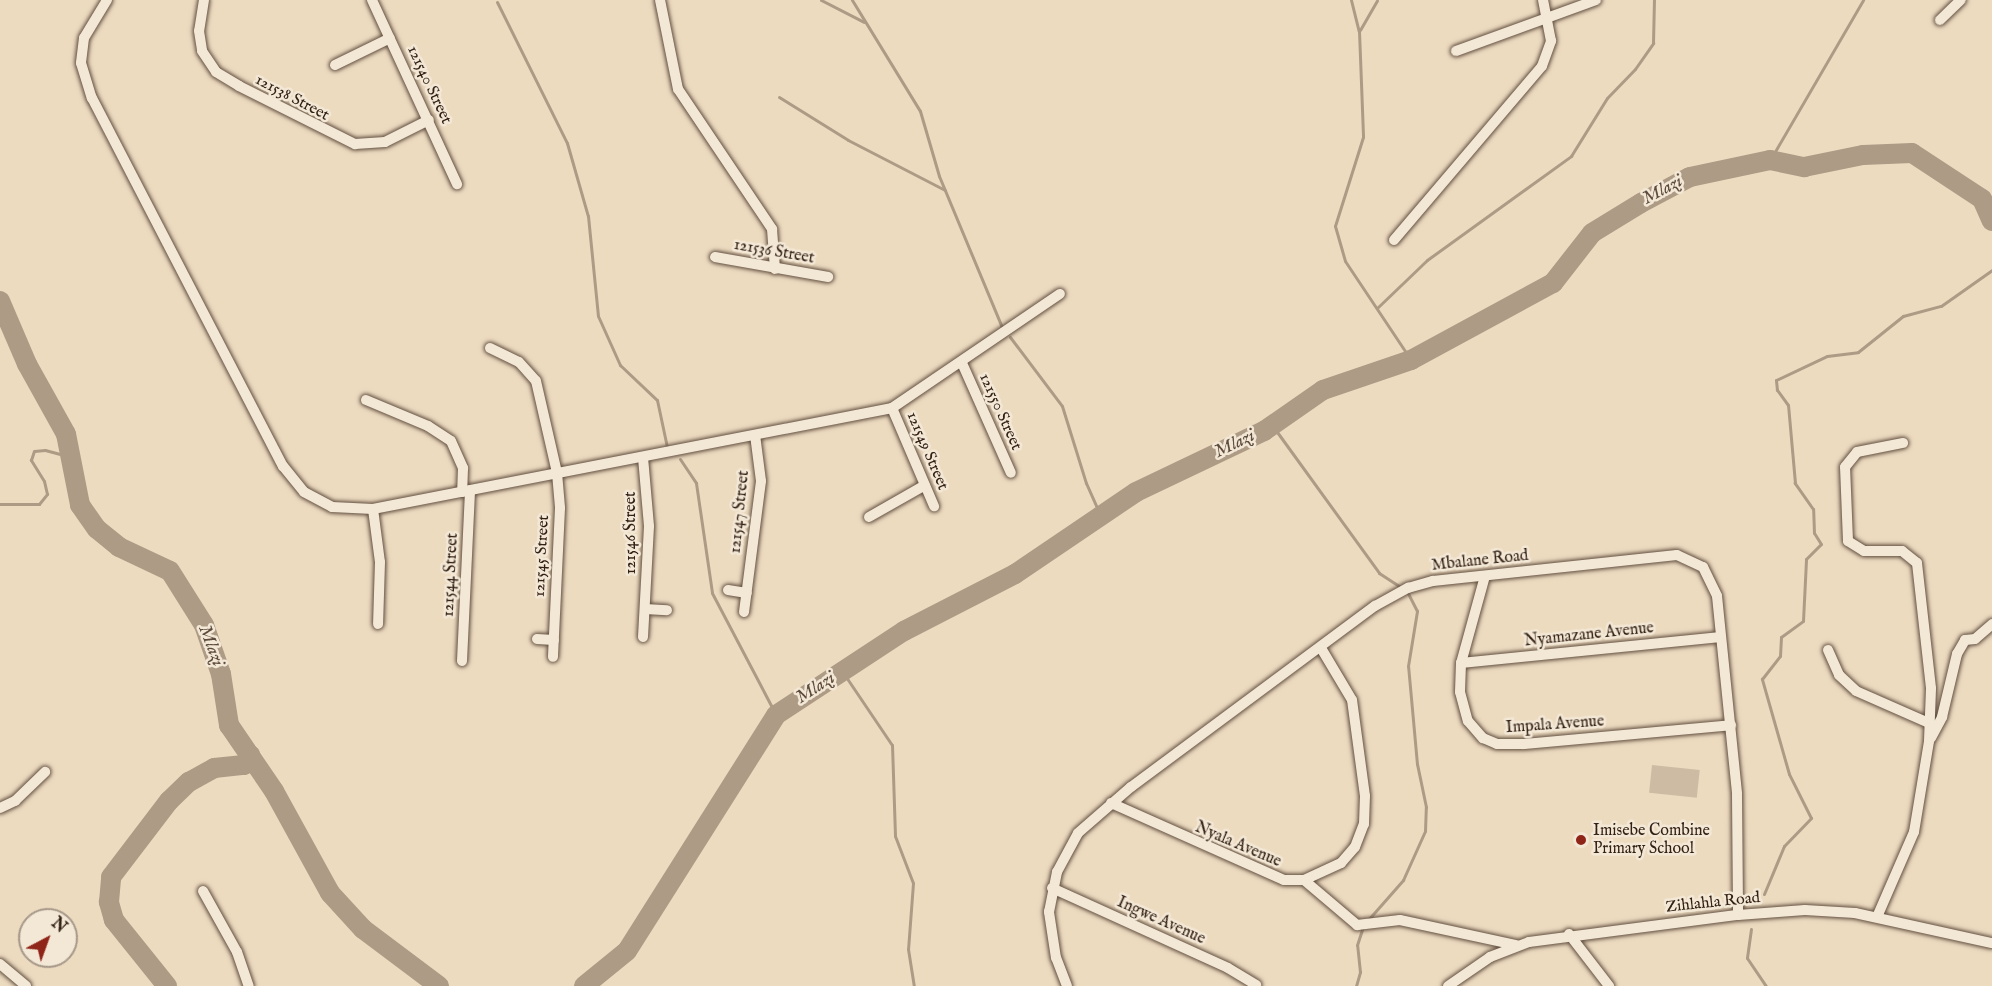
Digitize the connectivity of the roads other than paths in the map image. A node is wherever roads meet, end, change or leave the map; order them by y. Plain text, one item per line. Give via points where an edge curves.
1 (107, 0) edge
2 (204, 0) edge
3 (372, 0) edge
4 (660, 0) edge
5 (1543, 0) edge
6 (1596, 0) edge
7 (1961, 0) edge
8 (1549, 17) junction
9 (1940, 20) dead end
10 (390, 38) junction
11 (1456, 51) dead end
12 (335, 65) dead end
13 (429, 120) junction
14 (457, 184) dead end
15 (1394, 240) dead end
16 (715, 257) dead end
17 (775, 269) junction
18 (828, 277) dead end
19 (1060, 294) dead end
20 (490, 348) dead end
21 (962, 363) junction
22 (366, 400) dead end
23 (892, 408) junction
24 (755, 435) junction
25 (1903, 443) dead end
26 (643, 458) junction
27 (557, 473) junction
28 (1011, 473) dead end
29 (925, 485) junction
30 (466, 491) junction
31 (934, 506) dead end
32 (374, 509) junction
33 (869, 517) dead end
34 (1485, 576) junction
35 (728, 590) dead end
36 (747, 593) junction
37 (645, 609) junction
38 (667, 610) dead end
39 (744, 612) dead end
40 (378, 624) dead end
41 (1992, 624) edge
42 (1721, 637) junction
43 (643, 638) dead end
44 (537, 639) dead end
45 (554, 640) junction
46 (1321, 648) junction
47 (1828, 650) dead end
48 (554, 657) dead end
49 (462, 661) dead end
50 (1461, 663) junction
51 (1931, 724) junction
52 (1731, 725) junction
53 (1929, 741) junction
54 (45, 772) dead end
55 (1111, 803) junction
56 (0, 808) edge
57 (1304, 880) junction
58 (1052, 888) junction
59 (203, 891) dead end
60 (1738, 915) junction
61 (1877, 917) junction
62 (1569, 934) junction
63 (1992, 943) edge
64 (1516, 945) junction
65 (0, 964) edge
66 (1256, 985) edge
67 (26, 986) edge
68 (249, 986) edge
69 (1067, 986) edge
70 (1448, 986) edge
71 (1608, 986) edge

1 - 32 street via 84,38 81,63 87,87 276,453 290,476 314,498 350,510
2 - 13 street, 121538 Street via 199,31 202,51 216,72 239,86 355,144 385,142
3 - 10 street, 121540 Street
4 - 17 street via 678,89 772,229
5 - 8 street
6 - 8 street
7 - 9 street
8 - 11 street
8 - 15 street via 1550,50 1538,74
10 - 12 street
10 - 13 street, 121540 Street
13 - 14 street, 121540 Street
16 - 17 street, 121536 Street
17 - 18 street, 121536 Street
19 - 21 street
20 - 27 street, 121545 Street via 519,362 536,381
21 - 23 street
21 - 28 street, 121550 Street
22 - 30 street, 121544 Street via 438,431 451,441 463,468
23 - 24 street
23 - 29 street, 121549 Street
24 - 26 street
24 - 36 street, 121547 Street via 761,482
25 - 51 street via 1865,449 1847,461 1846,535 1858,549 1902,551 1917,563
26 - 27 street
26 - 37 street, 121546 Street via 649,514
27 - 30 street
27 - 45 street, 121545 Street via 560,508
29 - 31 street, 121549 Street
29 - 33 street
30 - 32 street
30 - 49 street, 121544 Street
32 - 40 street via 380,562
34 - 42 street, Mbalane Road via 1685,556 1703,567 1714,584
34 - 46 street, Mbalane Road via 1432,581 1408,588 1375,606
34 - 50 street, Impala Avenue
35 - 36 street
36 - 39 street, 121547 Street
37 - 38 street
37 - 43 street, 121546 Street
41 - 53 street via 1975,639 1965,640 1957,654 1942,717
42 - 50 street, Nyamazane Avenue
42 - 52 street, Mbalane Road
44 - 45 street
45 - 48 street, 121545 Street
46 - 55 street, Mbalane Road
46 - 57 street, Nyala Avenue via 1352,700 1365,817 1349,856 1332,870
47 - 51 street via 1839,675 1856,692
50 - 52 street, Impala Avenue via 1460,692 1468,721 1483,738 1497,744
51 - 53 street
52 - 60 street, Mbalane Road via 1738,824
53 - 61 street via 1910,845
54 - 56 street via 15,801
55 - 57 street, Nyala Avenue via 1270,876
55 - 58 street, Mbalane Road via 1086,824 1068,847
57 - 64 street via 1358,925 1400,920
58 - 66 street, Ingwe Avenue via 1235,971
58 - 69 street, Mbalane Road via 1050,928
59 - 68 street via 237,952
60 - 61 street, Zihlahla Road via 1805,910
60 - 62 street, Zihlahla Road
61 - 63 street, Zihlahla Road
62 - 64 street, Zihlahla Road
62 - 71 street
64 - 70 street, Zihlahla Road via 1490,957
65 - 67 street

